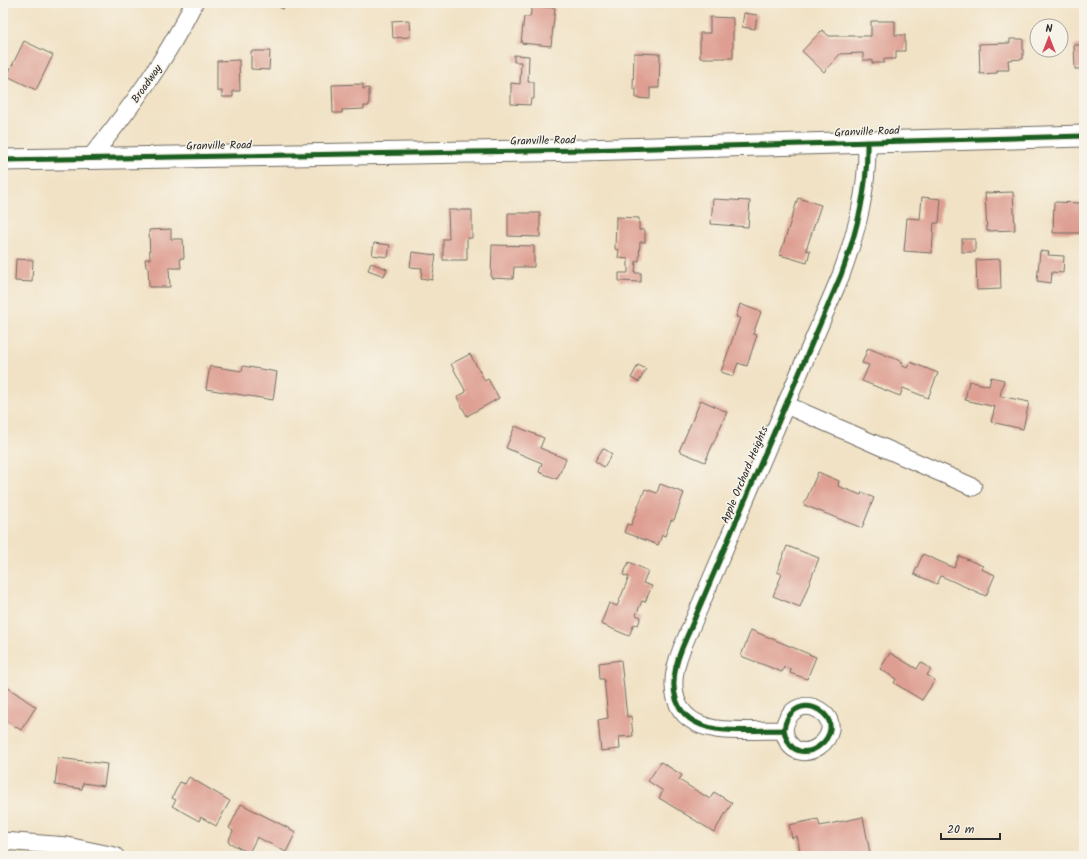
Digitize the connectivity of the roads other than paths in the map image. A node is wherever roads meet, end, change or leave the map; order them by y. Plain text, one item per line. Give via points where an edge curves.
1 (194, 3) edge
2 (1084, 136) edge
3 (868, 142) junction
4 (90, 158) junction
5 (3, 160) edge
6 (786, 405) junction
7 (973, 486) dead end
8 (784, 730) dead end
9 (3, 841) edge
10 (115, 856) edge

1 - 4 street, Broadway via 163,60 140,95
2 - 3 street, Granville Road
3 - 4 street, Granville Road via 583,150
3 - 6 street, Apple Orchard Heights via 866,183 856,232 841,275
4 - 5 street, Granville Road
6 - 7 street
6 - 8 street, Apple Orchard Heights via 682,648 675,668 673,685 680,708 692,719 706,726 728,730
9 - 10 street via 67,846

